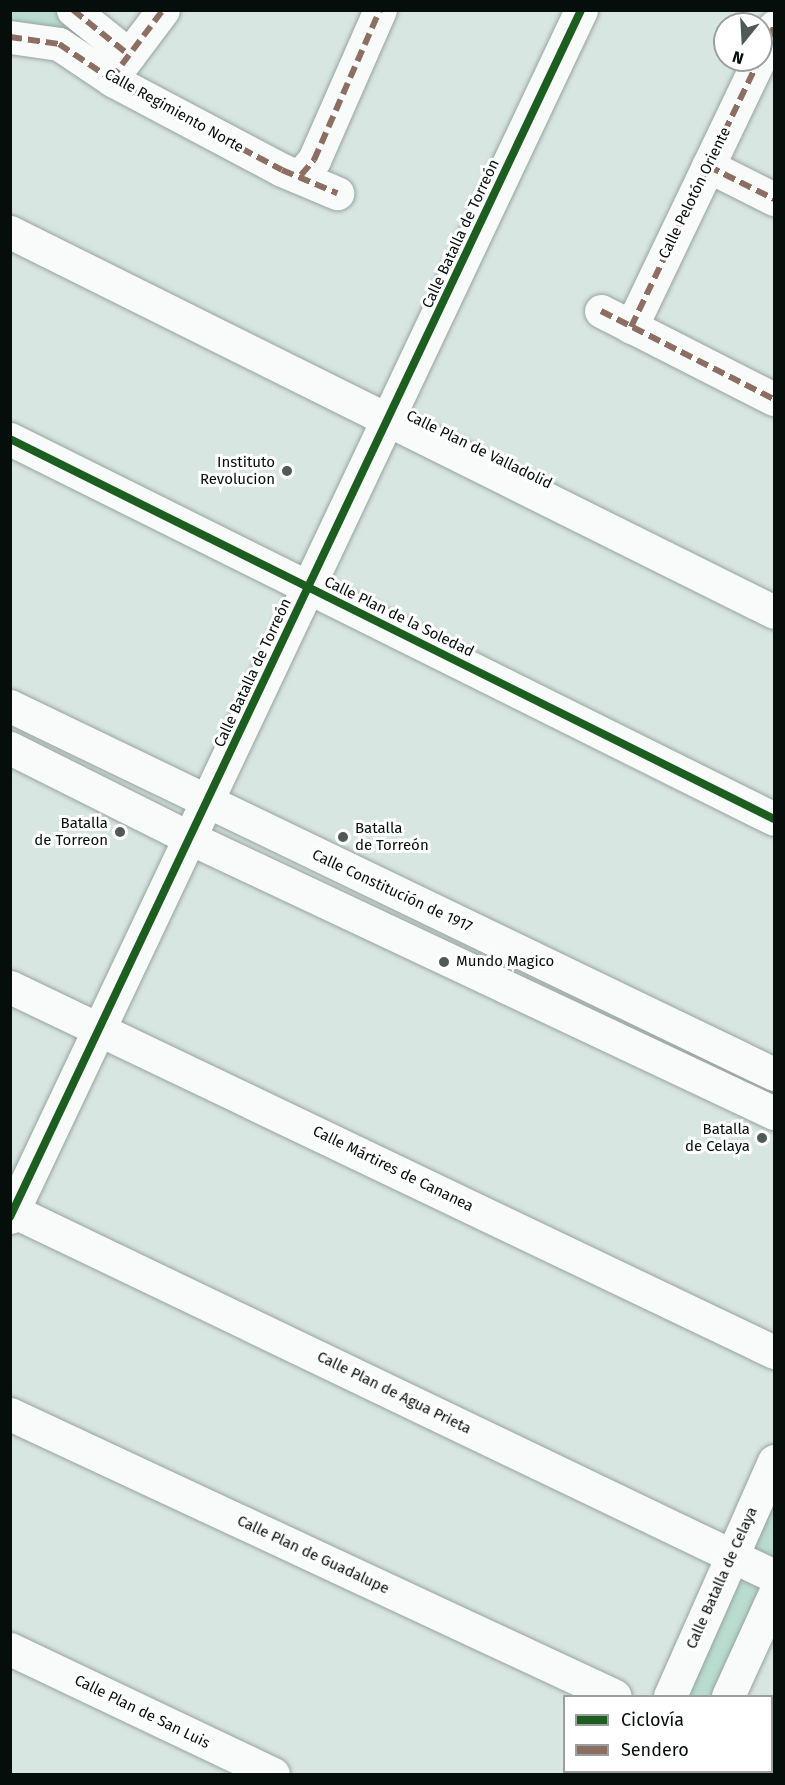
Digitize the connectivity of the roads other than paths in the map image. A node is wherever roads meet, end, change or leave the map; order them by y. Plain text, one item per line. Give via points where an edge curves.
1 (73, 10) edge
2 (163, 10) edge
3 (380, 10) edge
4 (581, 10) edge
5 (10, 36) edge
6 (120, 67) junction
7 (753, 72) edge
8 (708, 166) junction
9 (301, 175) junction
10 (337, 193) dead end
11 (774, 199) edge
12 (10, 232) edge
13 (601, 312) dead end
14 (631, 327) junction
15 (774, 399) edge
16 (388, 420) junction
17 (10, 439) edge
18 (309, 587) junction
19 (774, 612) edge
20 (10, 706) edge
21 (10, 748) edge
22 (207, 803) junction
23 (774, 819) edge
24 (190, 838) junction
25 (10, 987) edge
26 (100, 1029) junction
27 (774, 1074) edge
28 (774, 1113) edge
29 (12, 1214) edge
30 (774, 1352) edge
31 (10, 1414) edge
32 (774, 1461) edge
33 (732, 1555) junction
34 (774, 1576) edge
35 (774, 1595) edge
36 (10, 1649) edge
37 (613, 1695) edge
38 (670, 1695) edge
39 (728, 1695) edge
40 (273, 1774) edge

1 - 6 street, Calle Regimiento Norte
2 - 6 street
3 - 9 street via 314,160
4 - 16 street, Calle Batalla de Torreón
5 - 6 street, Calle Regimiento Norte via 59,44
6 - 9 street, Calle Regimiento Norte via 282,170
7 - 8 street, Calle Pelotón Oriente
8 - 11 street
8 - 14 street, Calle Pelotón Oriente
9 - 10 street, Calle Regimiento Norte
12 - 16 street, Calle Plan de Valladolid
13 - 14 street
14 - 15 street
16 - 18 street, Calle Batalla de Torreón
16 - 19 street, Calle Plan de Valladolid
17 - 18 street, Calle Plan de la Soledad
18 - 22 street, Calle Batalla de Torreón
18 - 23 street, Calle Plan de la Soledad
20 - 22 street, Calle Constitución de 1917
21 - 24 street
22 - 24 street, Calle Batalla de Torreón
22 - 27 street, Calle Constitución de 1917
24 - 26 street, Calle Batalla de Torreón
24 - 28 street
25 - 26 street, Calle Mártires de Cananea
26 - 29 street, Calle Batalla de Torreón
26 - 30 street, Calle Mártires de Cananea
29 - 33 street, Calle Plan de Agua Prieta
31 - 37 street, Calle Plan de Guadalupe
32 - 33 street, Calle Batalla de Celaya
33 - 34 street, Calle Plan de Agua Prieta
33 - 38 street, Calle Batalla de Celaya
35 - 39 street
36 - 40 street, Calle Plan de San Luis

